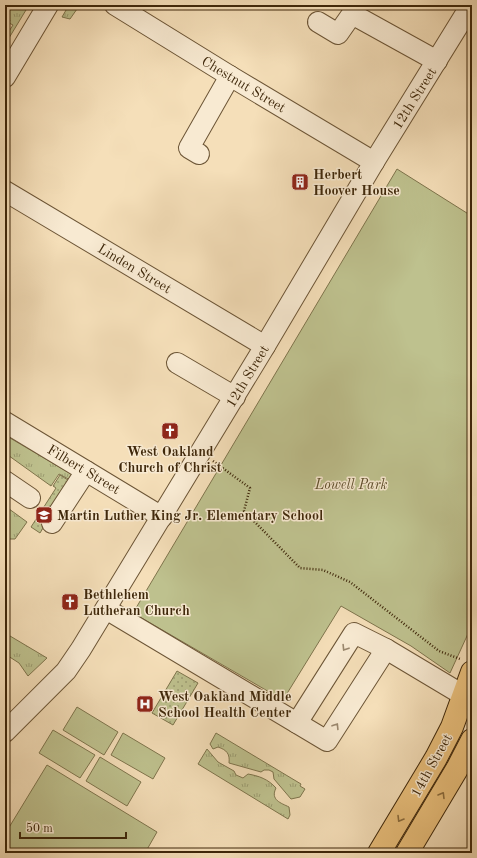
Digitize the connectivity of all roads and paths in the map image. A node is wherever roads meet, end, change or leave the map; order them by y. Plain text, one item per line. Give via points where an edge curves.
1 (48, 5) edge
2 (115, 5) edge
3 (471, 5) edge
4 (318, 22) dead end
5 (12, 49) edge
6 (437, 61) junction
7 (230, 76) junction
8 (5, 77) edge
9 (199, 154) dead end
10 (374, 162) junction
11 (5, 191) edge
12 (266, 346) junction
13 (177, 363) dead end
14 (235, 397) junction
15 (5, 422) edge
16 (201, 453) junction
17 (86, 471) junction
18 (5, 481) edge
19 (30, 498) dead end
20 (162, 517) junction
21 (52, 523) dead end
22 (106, 609) junction
23 (386, 649) junction
24 (469, 666) edge
25 (463, 695) junction
26 (297, 723) junction
27 (5, 732) edge
28 (472, 740) edge
29 (379, 853) edge
30 (407, 853) edge

1 - 5 street
2 - 7 street, Chestnut Street
3 - 6 street, 12th Street
4 - 6 street via 338,34 352,14
5 - 8 street
6 - 10 street, 12th Street
7 - 9 street via 189,148
7 - 10 street, Chestnut Street
10 - 12 street, 12th Street
11 - 12 street, Linden Street
12 - 14 street, 12th Street
13 - 14 street
14 - 16 street, 12th Street
15 - 17 street, Filbert Street
16 - 20 street, 12th Street
16 - 24 path via 250,488 244,511 300,568 323,570 350,582 440,651
17 - 20 street, Filbert Street
17 - 21 street
18 - 19 street
20 - 22 street, 12th Street
22 - 26 street
22 - 27 street, 12th Street via 66,671
23 - 25 street
23 -> 26 street via 354,633
26 -> 23 street via 327,741
24 - 25 main road, 14th Street
25 -> 29 main road, 14th Street via 452,727 436,758
30 -> 28 main road, 14th Street

